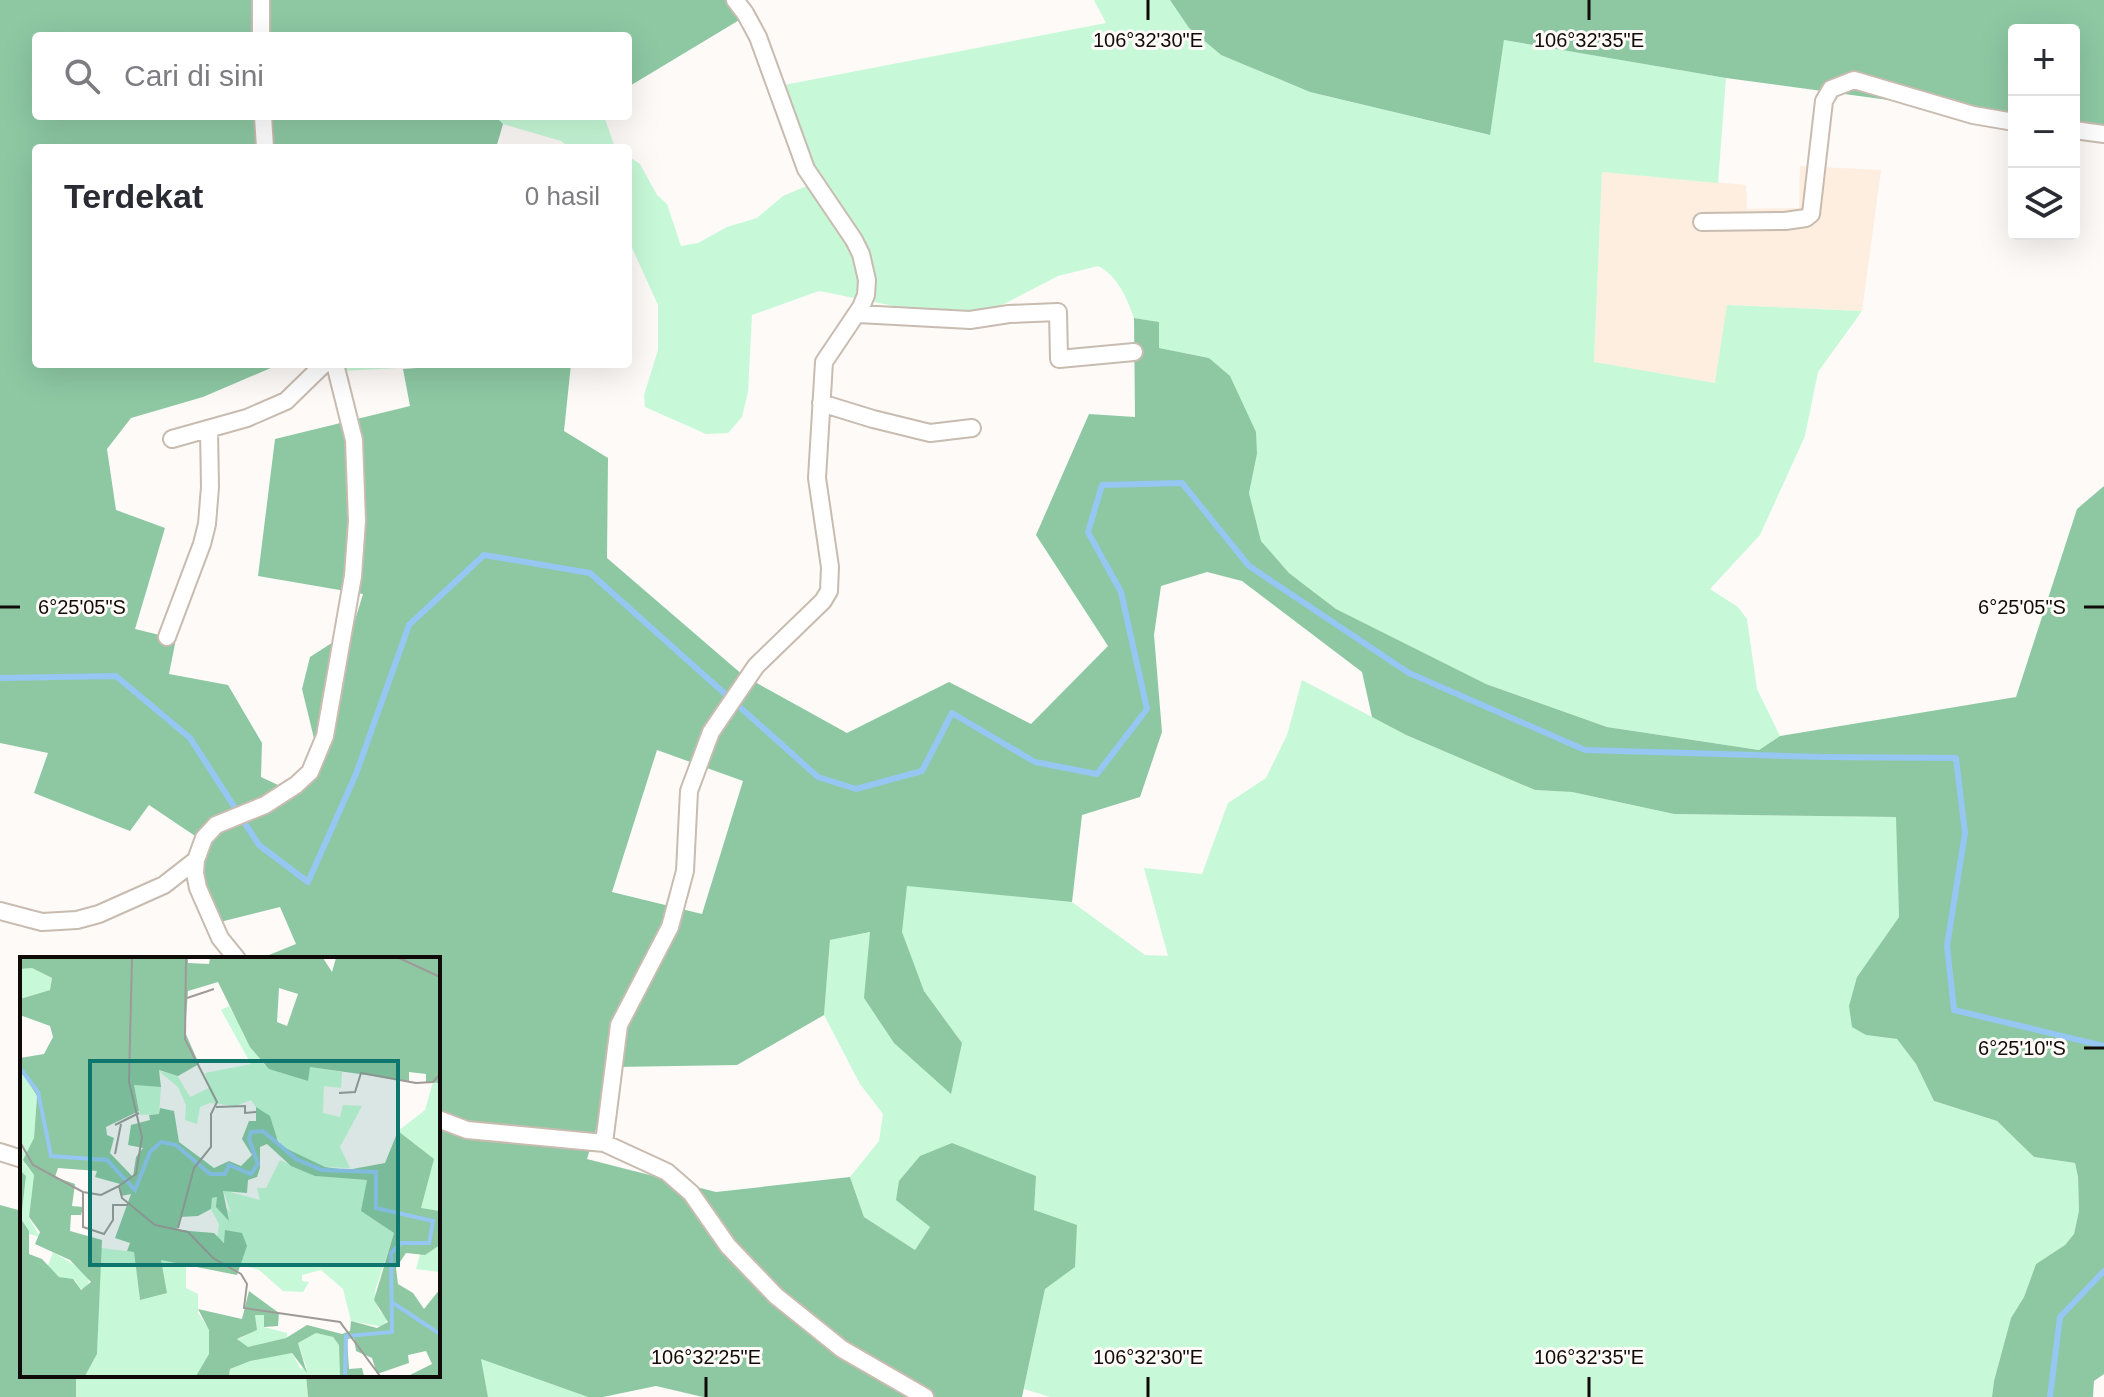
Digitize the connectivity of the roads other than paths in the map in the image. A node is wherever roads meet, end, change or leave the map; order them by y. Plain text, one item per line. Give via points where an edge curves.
1 (261, 0) edge
2 (735, 0) edge
3 (261, 32) edge
4 (263, 120) edge
5 (2008, 121) edge
6 (2080, 131) edge
7 (2104, 134) edge
8 (265, 144) edge
9 (1702, 222) dead end
10 (858, 314) junction
11 (1134, 352) dead end
12 (320, 368) edge
13 (336, 368) edge
14 (821, 403) junction
15 (972, 428) dead end
16 (209, 430) junction
17 (172, 439) dead end
18 (167, 637) dead end
19 (196, 860) junction
20 (0, 911) edge
21 (235, 957) edge
22 (440, 1120) edge
23 (604, 1143) junction
24 (0, 1152) edge
25 (20, 1158) edge
26 (925, 1397) edge

1 - 3 street
2 - 10 street via 758,37 806,169 861,254 867,280
4 - 8 street
5 - 9 street via 1854,80 1831,89 1824,101 1811,214 1785,221
6 - 7 street
10 - 11 street via 970,320 1058,312 1059,359
10 - 14 street via 824,362
12 - 16 street via 286,401
13 - 19 street via 354,440 357,521 353,576 325,736 310,772 265,805 216,825
14 - 15 street via 930,433
14 - 23 street via 817,478 829,591 756,666 711,732 689,791 685,871 670,927 619,1025
16 - 17 street
16 - 18 street via 207,524
19 - 20 street via 164,885 77,920 42,922
19 - 21 street via 198,888 220,938
22 - 23 street via 467,1130
23 - 26 street via 667,1172 691,1193 728,1246 776,1296 842,1349
24 - 25 street

